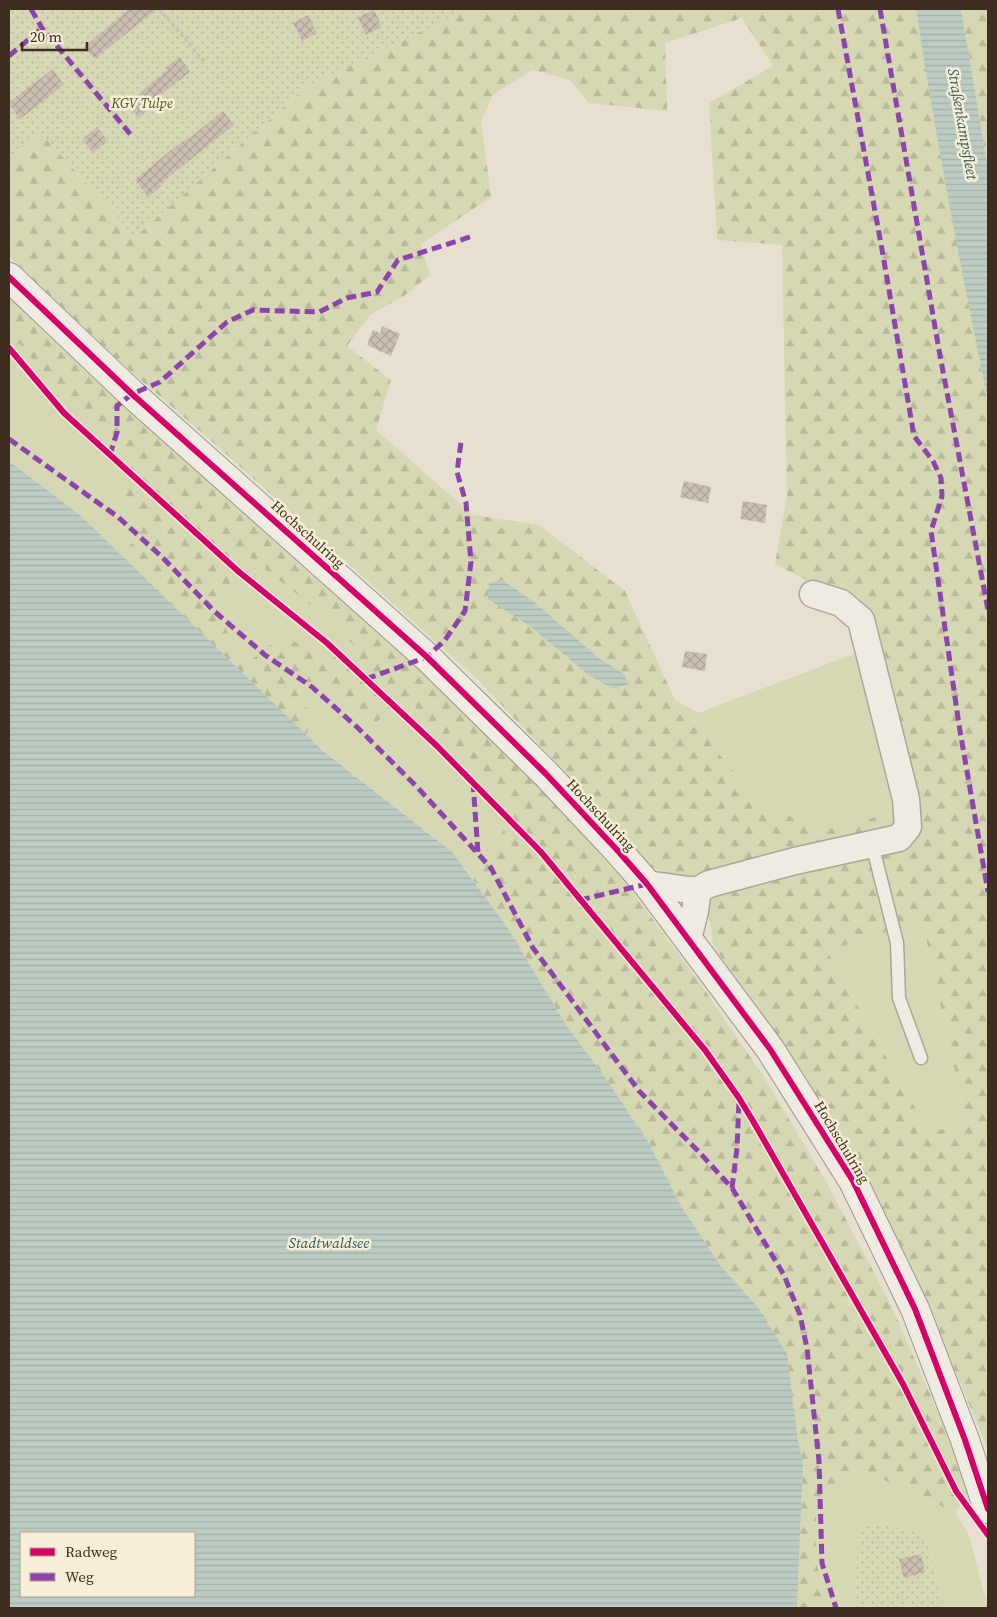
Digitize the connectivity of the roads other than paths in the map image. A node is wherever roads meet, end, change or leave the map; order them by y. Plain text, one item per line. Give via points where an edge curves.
1 (9, 277) edge
2 (813, 594) dead end
3 (872, 844) junction
4 (647, 884) junction
5 (698, 890) junction
6 (688, 939) junction
7 (921, 1058) dead end
8 (988, 1509) edge

1 - 4 street, Hochschulring via 132,394 427,657 546,774
2 - 3 street via 841,603 861,620 906,799 908,827 899,838
3 - 5 street via 795,860
3 - 7 lane via 897,943 899,998
4 - 5 street
4 - 6 street, Hochschulring
5 - 6 street
6 - 8 street, Hochschulring via 770,1049 853,1181 915,1309

